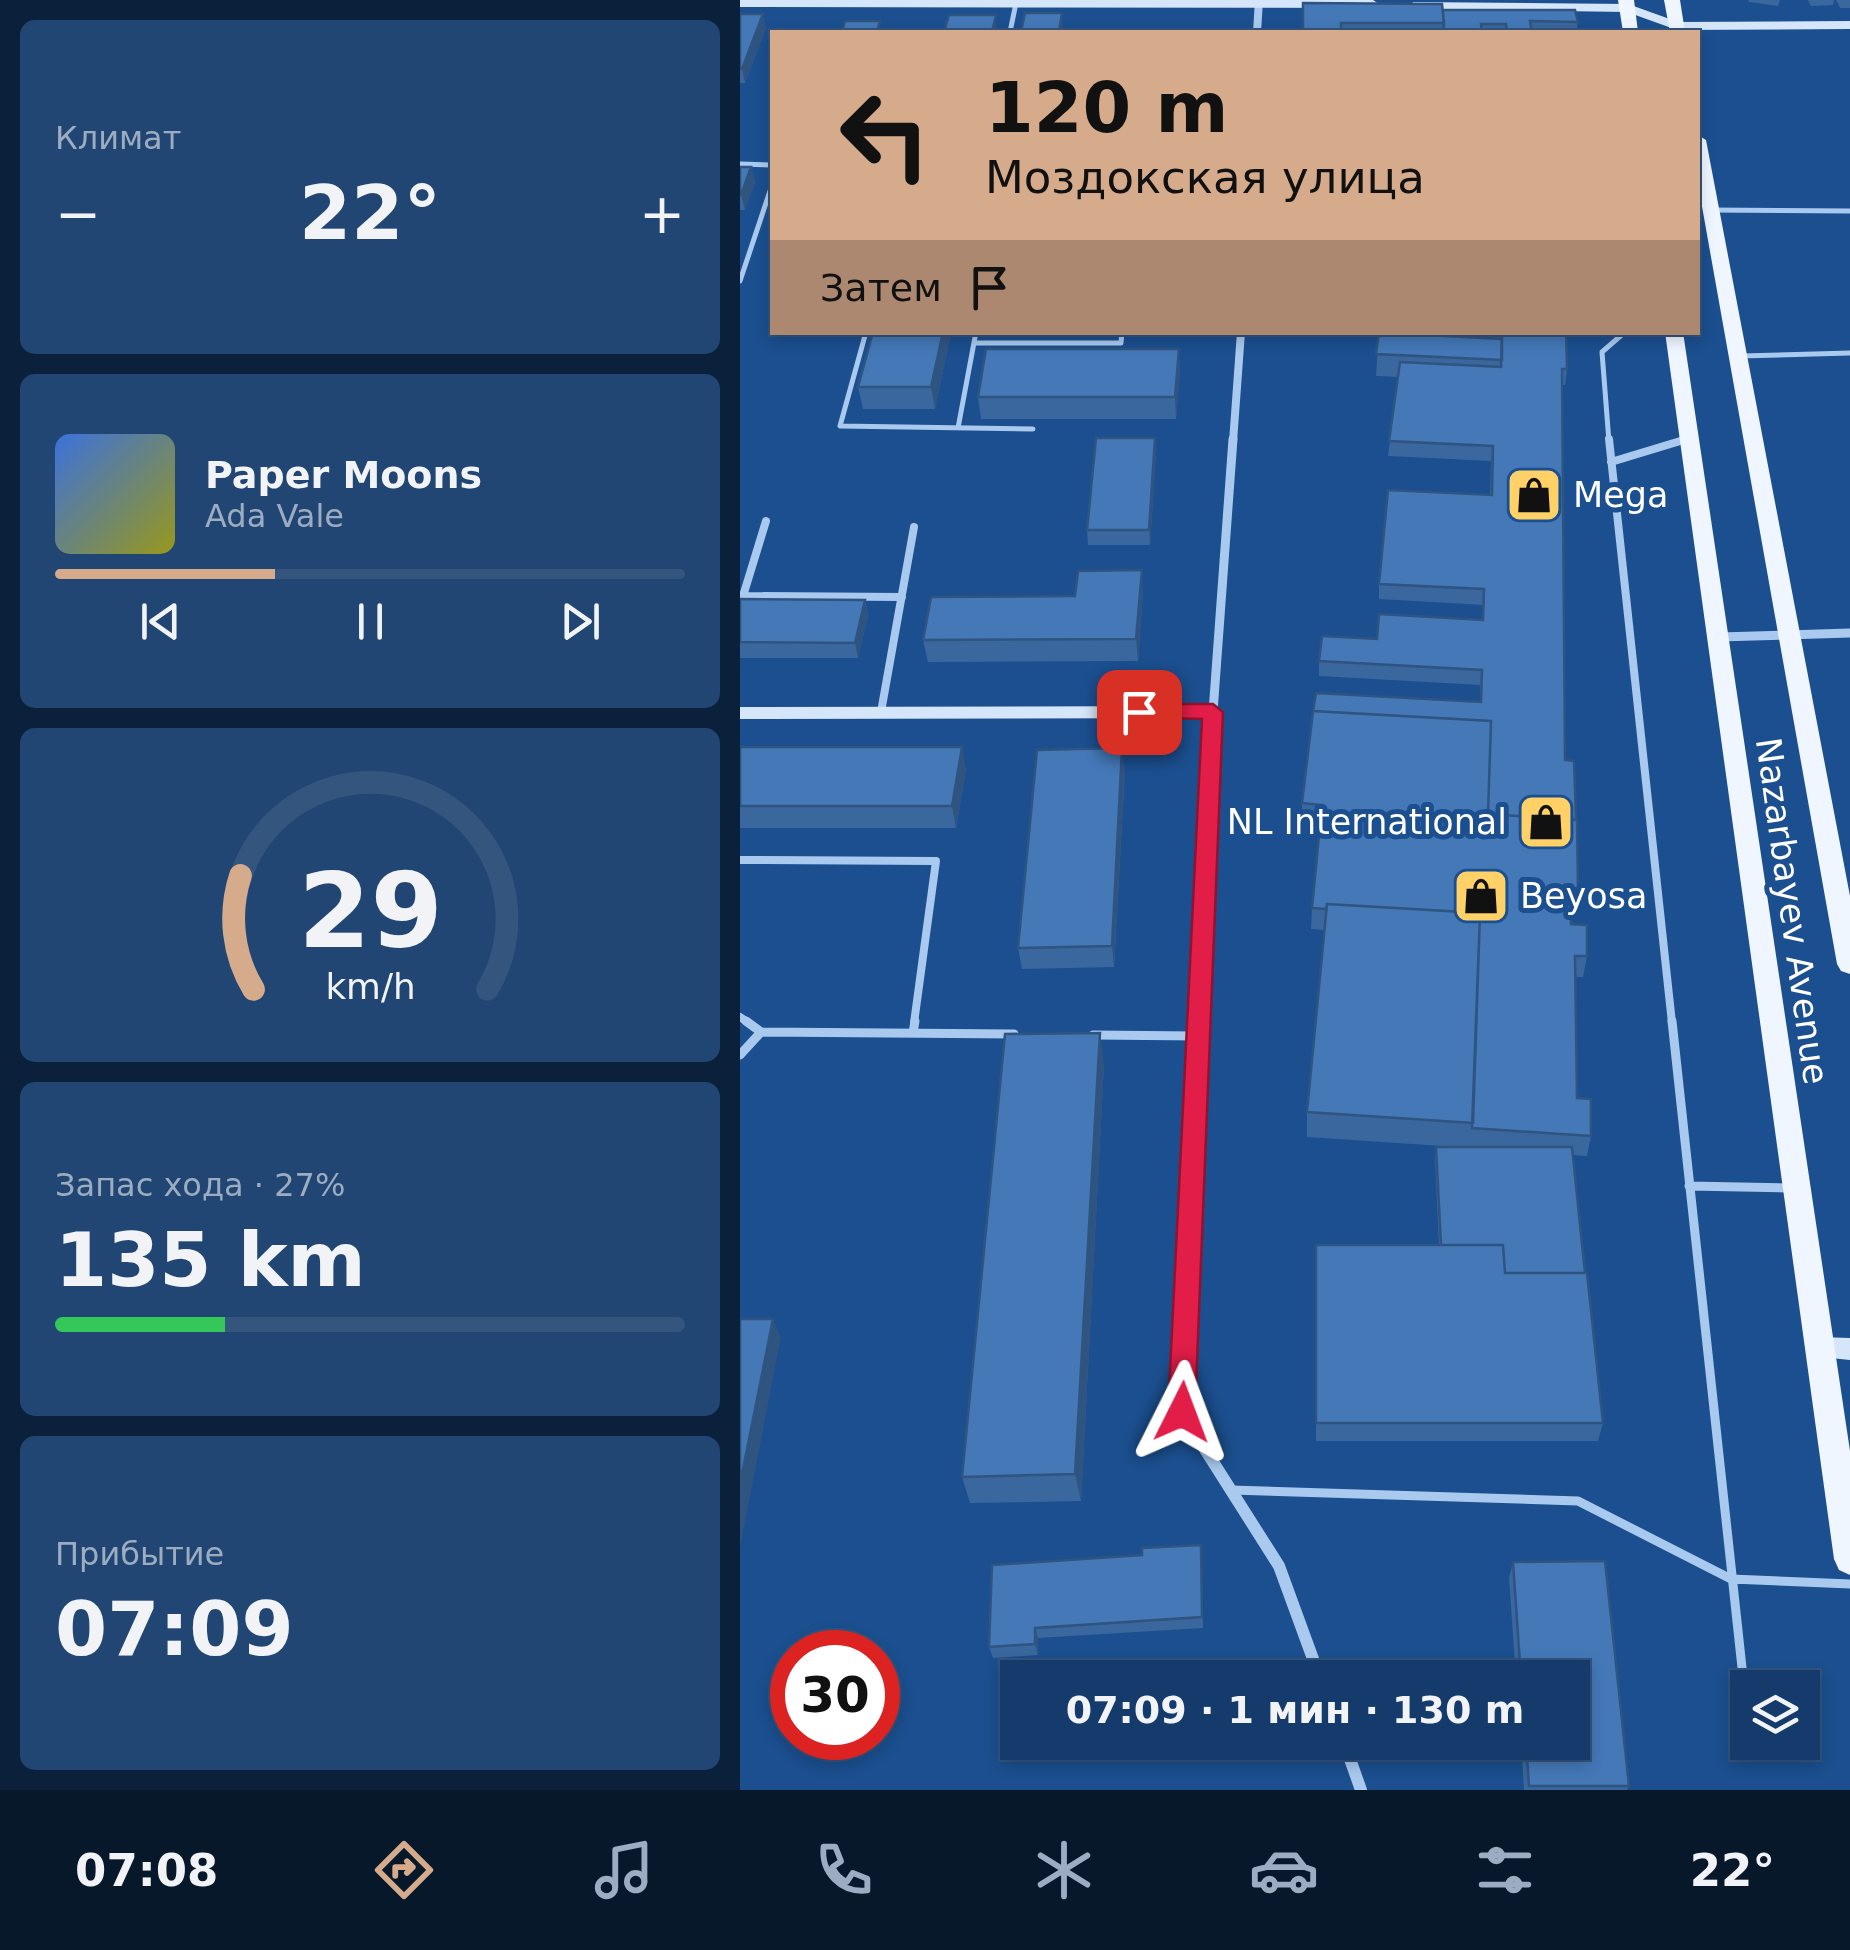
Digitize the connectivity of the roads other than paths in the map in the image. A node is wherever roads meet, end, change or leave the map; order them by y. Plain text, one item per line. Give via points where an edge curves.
1 (1672, 0) edge
2 (1258, 1) edge
3 (740, 3) edge
4 (1016, 3) junction
5 (1627, 4) edge
6 (1850, 25) edge
7 (1677, 29) edge
8 (1010, 30) edge
9 (1257, 30) edge
10 (1631, 30) edge
11 (1700, 152) edge
12 (740, 164) edge
13 (770, 164) edge
14 (770, 191) edge
15 (1710, 210) junction
16 (1850, 211) edge
17 (740, 281) edge
18 (865, 335) edge
19 (975, 335) edge
20 (1122, 335) edge
21 (1241, 335) edge
22 (1622, 335) edge
23 (1674, 335) edge
24 (974, 342) junction
25 (1850, 353) edge
26 (1737, 356) junction
27 (958, 428) junction
28 (1033, 429) edge
29 (1690, 438) junction
30 (1611, 462) junction
31 (766, 521) dead end
32 (914, 528) dead end
33 (902, 597) junction
34 (1850, 633) edge
35 (1789, 634) junction
36 (1718, 637) junction
37 (740, 712) edge
38 (881, 712) junction
39 (1213, 712) junction
40 (740, 860) edge
41 (1850, 964) edge
42 (740, 1017) edge
43 (760, 1032) junction
44 (913, 1033) junction
45 (1027, 1034) edge
46 (1084, 1035) edge
47 (1198, 1036) junction
48 (740, 1055) edge
49 (1689, 1186) junction
50 (1796, 1188) junction
51 (1820, 1348) junction
52 (1850, 1348) edge
53 (1840, 1424) edge
54 (1231, 1490) junction
55 (1850, 1558) edge
56 (1731, 1579) junction
57 (1850, 1584) edge
58 (1313, 1660) edge
59 (1742, 1670) edge
60 (1350, 1760) edge
61 (1361, 1790) edge

1 - 7 main road
2 - 4 street
2 - 5 street
2 - 9 street
3 - 4 street
4 - 8 lane
5 - 7 street
5 - 10 main road
6 - 7 street
11 - 15 main road, Nazarbayev Avenue
12 - 13 lane
14 - 17 lane
15 - 16 lane
15 - 26 main road, Nazarbayev Avenue
18 - 27 lane via 840,426
19 - 24 lane
20 - 24 lane via 1122,342
21 - 39 street
22 - 30 lane via 1602,352
23 - 29 main road, Nazarbayev Avenue
24 - 27 lane
25 - 26 lane
26 - 35 main road, Nazarbayev Avenue
27 - 28 lane
29 - 30 lane
29 - 36 main road, Nazarbayev Avenue
30 - 49 lane
31 - 33 lane via 743,596
32 - 33 lane
33 - 38 lane
34 - 35 street
35 - 36 street
35 - 41 main road, Nazarbayev Avenue
36 - 50 main road, Nazarbayev Avenue
37 - 38 street
38 - 39 street
39 - 47 street
40 - 44 lane via 936,861
42 - 43 lane
43 - 44 lane
43 - 48 lane
44 - 45 lane
46 - 47 lane
47 - 54 street via 1182,1412
49 - 50 lane
49 - 56 lane
50 - 51 main road, Nazarbayev Avenue
51 - 52 street
51 - 53 main road, Nazarbayev Avenue
53 - 55 main road, Nazarbayev Avenue
54 - 56 lane via 1578,1501
54 - 58 street via 1279,1566
56 - 57 lane
56 - 59 lane
60 - 61 street

